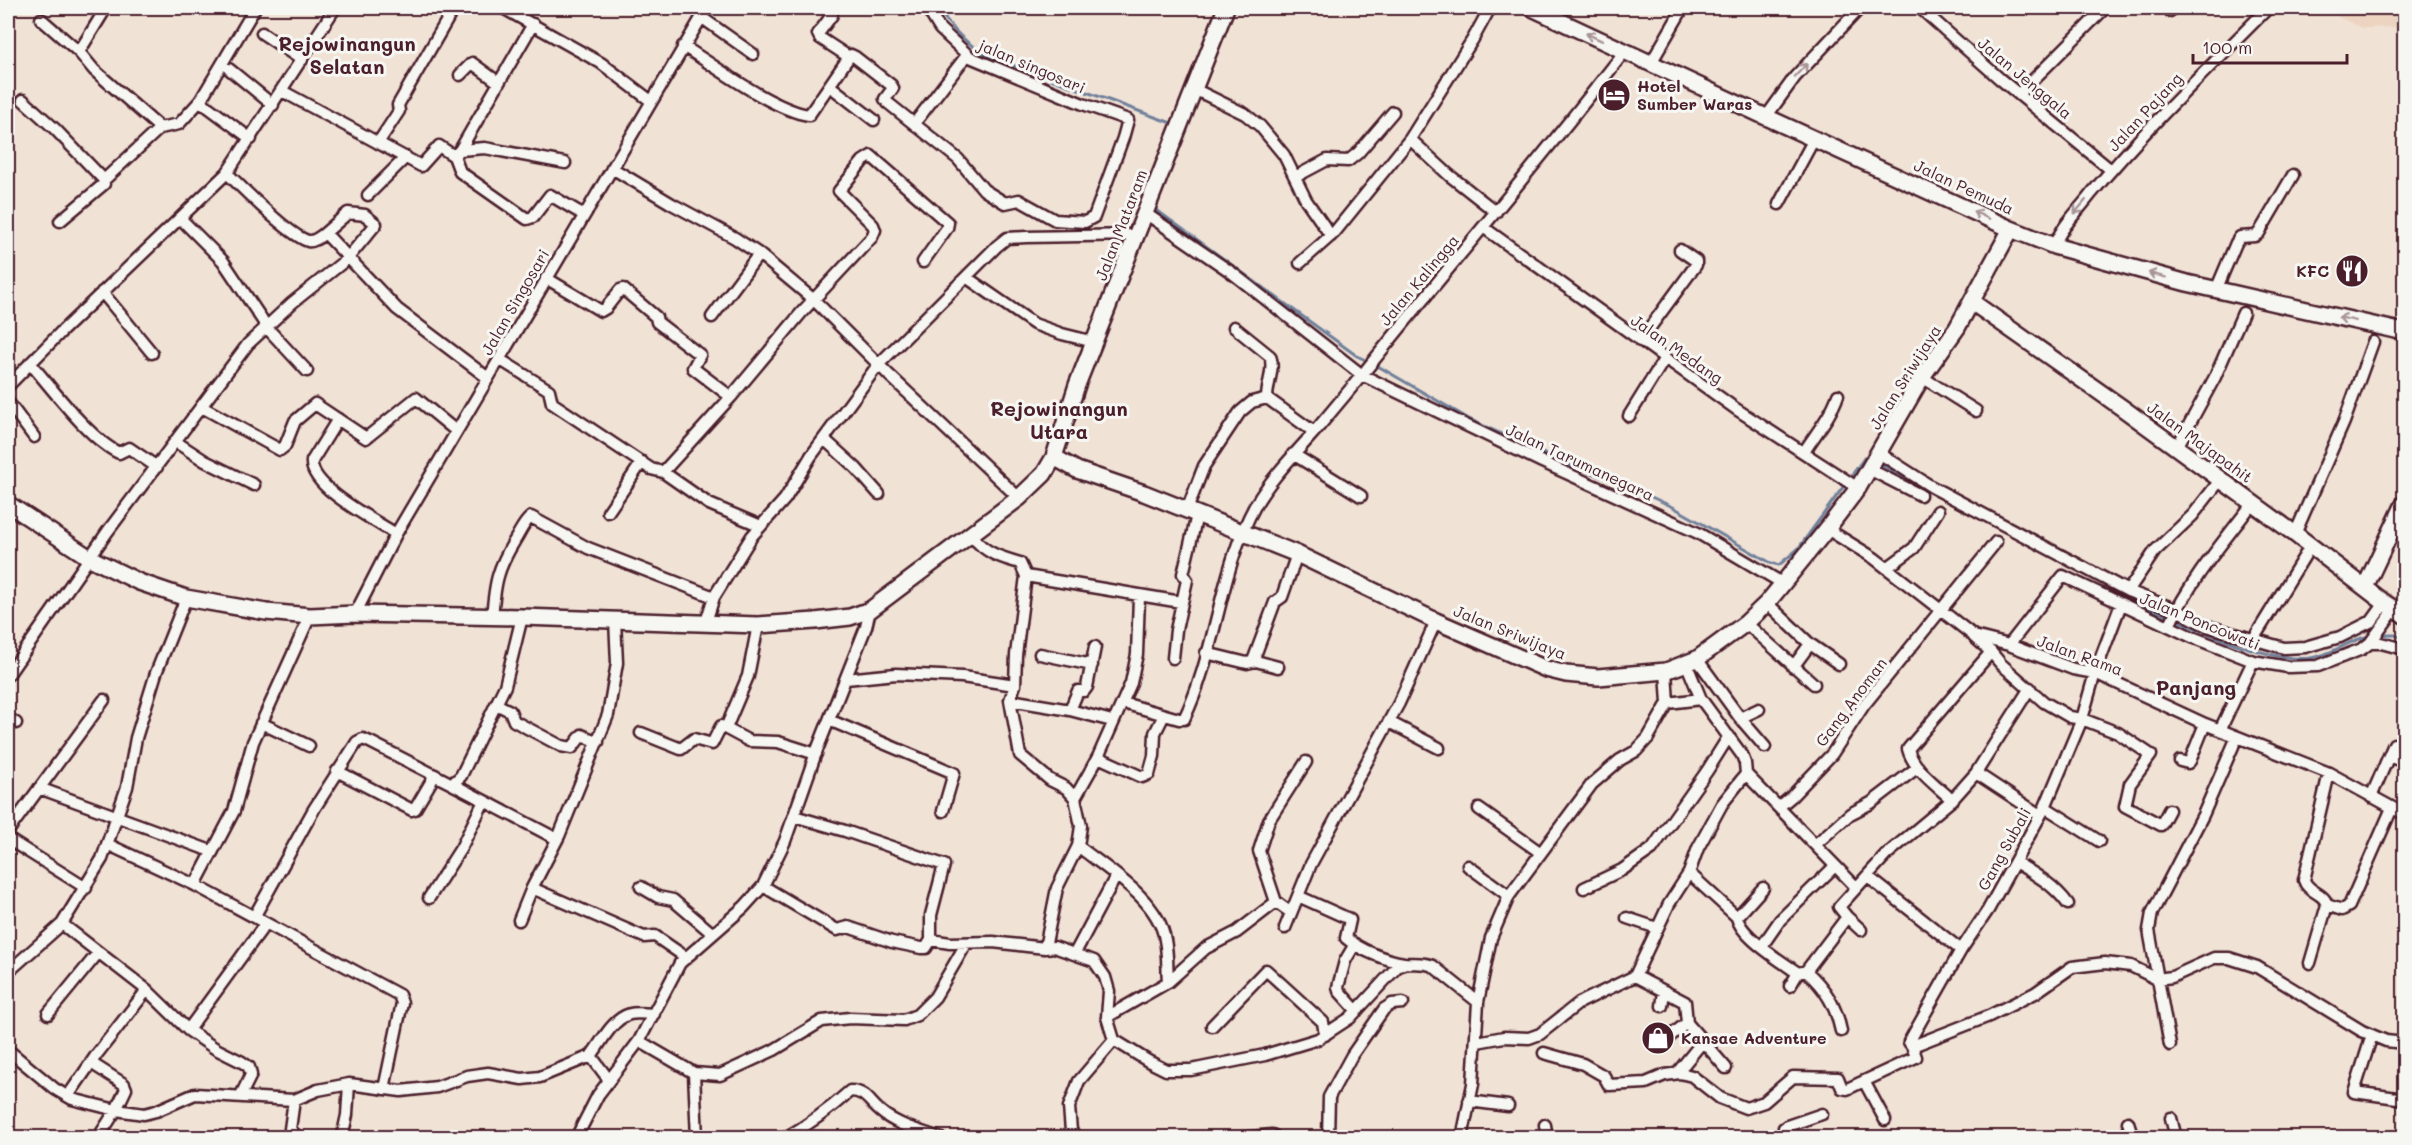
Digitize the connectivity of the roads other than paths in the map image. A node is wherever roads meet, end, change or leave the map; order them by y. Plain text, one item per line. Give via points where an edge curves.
1 (106, 8) edge
2 (255, 8) edge
3 (335, 8) edge
4 (454, 8) edge
5 (502, 8) edge
6 (825, 8) edge
7 (927, 8) edge
8 (1226, 8) edge
9 (1490, 8) edge
10 (1532, 8) edge
11 (1683, 8) edge
12 (1860, 8) edge
13 (1920, 8) edge
14 (2104, 8) edge
15 (2268, 8) edge
16 (704, 12) edge
17 (41, 19) dead end
18 (533, 24) junction
19 (262, 33) dead end
20 (684, 46) junction
21 (1625, 51) junction
22 (79, 52) junction
23 (753, 54) dead end
24 (967, 55) junction
25 (849, 57) junction
26 (302, 60) junction
27 (1651, 63) junction
28 (229, 69) dead end
29 (460, 75) dead end
30 (498, 82) junction
31 (830, 86) junction
32 (1194, 89) junction
33 (282, 90) junction
34 (2019, 94) junction
35 (23, 100) dead end
36 (200, 101) junction
37 (651, 101) junction
38 (273, 105) junction
39 (1393, 112) dead end
40 (1766, 117) junction
41 (874, 120) dead end
42 (914, 124) junction
43 (162, 126) junction
44 (250, 139) junction
45 (1410, 139) junction
46 (1814, 139) junction
47 (378, 143) junction
48 (457, 153) junction
49 (406, 158) junction
50 (565, 163) dead end
51 (612, 168) junction
52 (2111, 170) junction
53 (227, 173) junction
54 (2293, 175) dead end
55 (1295, 177) junction
56 (104, 180) junction
57 (368, 195) dead end
58 (1779, 204) dead end
59 (1496, 212) junction
60 (1145, 213) junction
61 (584, 214) junction
62 (180, 218) junction
63 (60, 222) dead end
64 (1483, 227) junction
65 (2011, 229) junction
66 (325, 233) junction
67 (1136, 235) junction
68 (1331, 236) junction
69 (2054, 246) junction
70 (1680, 250) dead end
71 (759, 254) junction
72 (347, 259) junction
73 (923, 262) dead end
74 (1300, 263) dead end
75 (966, 277) junction
76 (546, 278) junction
77 (2216, 290) junction
78 (102, 292) junction
79 (814, 300) junction
80 (1972, 302) junction
81 (2243, 313) dead end
82 (712, 317) dead end
83 (266, 326) junction
84 (1234, 327) dead end
85 (2404, 332) edge
86 (1640, 341) junction
87 (1094, 342) junction
88 (2373, 342) dead end
89 (152, 353) dead end
90 (499, 358) junction
91 (1665, 358) junction
92 (30, 363) junction
93 (878, 365) junction
94 (307, 371) dead end
95 (1362, 375) junction
96 (488, 378) junction
97 (1922, 378) junction
98 (8, 386) edge
99 (1838, 395) dead end
100 (731, 397) junction
101 (1267, 398) junction
102 (8, 402) edge
103 (202, 407) junction
104 (1976, 411) dead end
105 (1629, 416) dead end
106 (338, 419) junction
107 (456, 431) junction
108 (1314, 432) junction
109 (34, 437) dead end
110 (824, 439) junction
111 (176, 442) junction
112 (2176, 447) junction
113 (1804, 452) junction
114 (1293, 454) junction
115 (1054, 457) junction
116 (1874, 461) junction
117 (642, 462) junction
118 (157, 467) junction
119 (663, 472) junction
120 (2221, 479) junction
121 (254, 485) dead end
122 (1858, 488) junction
123 (879, 494) dead end
124 (1920, 495) dead end
125 (1361, 496) dead end
126 (1019, 498) junction
127 (2253, 503) junction
128 (8, 504) edge
129 (2404, 504) edge
130 (1938, 511) dead end
131 (608, 512) dead end
132 (1192, 512) junction
133 (761, 526) junction
134 (1827, 529) junction
135 (1242, 532) junction
136 (396, 534) junction
137 (2295, 534) junction
138 (971, 536) junction
139 (1996, 542) dead end
140 (2310, 547) junction
141 (1297, 554) junction
142 (90, 558) junction
143 (1887, 568) junction
144 (1026, 576) junction
145 (1782, 584) junction
146 (2365, 587) junction
147 (2128, 591) junction
148 (714, 597) junction
149 (1139, 597) junction
150 (186, 598) junction
151 (1181, 602) junction
152 (1767, 603) junction
153 (2121, 604) junction
154 (2395, 609) edge
155 (870, 610) junction
156 (1942, 610) junction
157 (356, 614) junction
158 (310, 616) junction
159 (492, 617) junction
160 (522, 617) junction
161 (2173, 618) junction
162 (615, 620) junction
163 (1436, 621) junction
164 (706, 622) junction
165 (1746, 623) junction
166 (759, 625) junction
167 (1974, 636) junction
168 (2254, 638) junction
169 (2372, 640) junction
170 (1810, 644) junction
171 (2010, 645) junction
172 (1095, 647) dead end
173 (2404, 649) edge
174 (1991, 652) junction
175 (1206, 653) junction
176 (1040, 654) dead end
177 (1173, 658) dead end
178 (1253, 661) junction
179 (2253, 661) junction
180 (1692, 662) junction
181 (1839, 664) dead end
182 (1092, 665) junction
183 (1278, 667) dead end
184 (1793, 667) junction
185 (2095, 673) junction
186 (1667, 674) junction
187 (8, 675) edge
188 (846, 679) junction
189 (1814, 684) dead end
190 (1015, 685) junction
191 (2030, 688) junction
192 (1701, 699) junction
193 (104, 700) dead end
194 (1010, 700) junction
195 (1123, 703) junction
196 (1668, 703) junction
197 (496, 704) junction
198 (1760, 709) dead end
199 (1070, 710) junction
200 (1164, 715) junction
201 (1740, 718) junction
202 (2082, 719) junction
203 (829, 720) junction
204 (1112, 721) junction
205 (1389, 722) junction
206 (261, 723) junction
207 (2205, 724) junction
208 (726, 728) junction
209 (2220, 730) junction
210 (641, 733) dead end
211 (1729, 736) junction
212 (2236, 737) junction
213 (598, 742) junction
214 (2394, 744) dead end
215 (309, 746) dead end
216 (1765, 747) dead end
217 (1438, 748) dead end
218 (816, 754) junction
219 (2389, 756) junction
220 (1098, 757) junction
221 (2180, 761) dead end
222 (1306, 762) dead end
223 (2404, 762) edge
224 (1918, 767) junction
225 (337, 771) junction
226 (1976, 773) junction
227 (2329, 773) junction
228 (1746, 774) junction
229 (435, 775) junction
230 (452, 784) junction
231 (39, 788) junction
232 (2371, 797) junction
233 (1075, 798) junction
234 (1952, 800) junction
235 (484, 801) junction
236 (1779, 807) junction
237 (2392, 808) junction
238 (1479, 810) dead end
239 (2169, 810) dead end
240 (943, 811) dead end
241 (2042, 811) junction
242 (2404, 814) edge
243 (117, 816) junction
244 (794, 816) junction
245 (8, 831) edge
246 (8, 839) edge
247 (557, 839) junction
248 (2099, 841) dead end
249 (107, 844) junction
250 (1816, 844) junction
251 (1078, 846) junction
252 (211, 851) junction
253 (1541, 853) junction
254 (2015, 862) junction
255 (1468, 866) dead end
256 (1835, 866) junction
257 (1689, 873) junction
258 (1116, 876) junction
259 (1867, 876) junction
260 (195, 885) junction
261 (763, 886) junction
262 (1855, 886) junction
263 (641, 887) dead end
264 (86, 888) junction
265 (532, 888) junction
266 (1584, 888) dead end
267 (1763, 888) dead end
268 (1298, 896) junction
269 (1509, 896) junction
270 (429, 898) dead end
271 (1276, 902) junction
272 (2068, 904) dead end
273 (2327, 905) junction
274 (1290, 912) junction
275 (254, 917) junction
276 (1737, 917) junction
277 (1847, 917) junction
278 (1627, 918) dead end
279 (519, 920) dead end
280 (266, 923) junction
281 (62, 924) junction
282 (1285, 928) dead end
283 (1657, 928) junction
284 (1861, 930) dead end
285 (713, 934) junction
286 (931, 940) junction
287 (966, 944) junction
288 (1355, 944) junction
289 (1762, 946) junction
290 (1045, 948) junction
291 (1961, 950) junction
292 (98, 953) junction
293 (1075, 953) junction
294 (687, 958) junction
295 (1405, 963) junction
296 (2310, 963) dead end
297 (8, 972) edge
298 (1802, 972) junction
299 (1635, 976) junction
300 (2157, 979) junction
301 (1168, 982) junction
302 (1790, 986) dead end
303 (147, 990) junction
304 (1665, 992) junction
305 (1478, 1002) junction
306 (1403, 1003) dead end
307 (1662, 1006) dead end
308 (1357, 1011) junction
309 (48, 1014) dead end
310 (654, 1014) junction
311 (1107, 1017) junction
312 (1687, 1023) junction
313 (1212, 1026) dead end
314 (188, 1030) junction
315 (1841, 1031) dead end
316 (1324, 1035) junction
317 (2372, 1035) junction
318 (1114, 1040) junction
319 (1665, 1040) dead end
320 (639, 1041) junction
321 (1702, 1041) junction
322 (1477, 1042) junction
323 (2404, 1043) edge
324 (1912, 1046) junction
325 (2170, 1046) dead end
326 (8, 1050) edge
327 (1544, 1053) dead end
328 (591, 1056) junction
329 (91, 1063) junction
330 (1726, 1068) dead end
331 (694, 1073) junction
332 (1677, 1073) junction
333 (609, 1080) junction
334 (1864, 1081) junction
335 (349, 1084) junction
336 (385, 1085) junction
337 (1471, 1093) junction
338 (241, 1095) junction
339 (68, 1096) junction
340 (2404, 1099) edge
341 (294, 1100) junction
342 (1508, 1106) dead end
343 (116, 1110) junction
344 (1822, 1114) dead end
345 (2171, 1118) dead end
346 (1885, 1120) dead end
347 (2128, 1122) dead end
348 (1545, 1125) dead end
349 (98, 1137) edge
350 (298, 1137) edge
351 (342, 1137) edge
352 (576, 1137) edge
353 (697, 1137) edge
354 (786, 1137) edge
355 (940, 1137) edge
356 (1077, 1137) edge
357 (1240, 1137) edge
358 (1277, 1137) edge
359 (1330, 1137) edge
360 (1462, 1137) edge
361 (1547, 1137) edge
362 (1786, 1137) edge
363 (2133, 1137) edge
364 (2176, 1137) edge

1 - 22 street
2 - 36 street
3 - 26 street
4 - 47 street
5 - 18 street
6 - 25 street via 832,15 818,36
7 - 24 street, jalan singosari via 940,29
8 - 32 street, Jalan Mataram
9 - 45 street
21 -> 10 street, Jalan Pemuda
11 - 27 street
40 -> 12 street via 1795,77
13 - 34 street, Jalan Jenggala
14 - 34 street
15 - 52 street, Jalan Pajang
16 - 20 street, Jalan Singosari
16 - 23 street
17 - 22 street
18 - 30 street
18 - 37 street via 601,63
19 - 26 street
20 - 31 street via 757,93 805,115 812,113
20 - 37 street, Jalan Singosari
21 - 27 street, Jalan Pemuda
21 - 59 street, Jalan Kalingga
22 - 43 street via 94,70
24 - 42 street
24 - 42 street, jalan singosari via 1129,121 1094,217 1084,222 1055,220 1019,200 1000,201 976,183 958,159
25 - 31 street
25 - 42 street via 855,57 893,86 885,100
26 - 33 street
27 - 40 street, Jalan Pemuda
28 - 38 street
29 - 30 street via 472,63
30 - 48 street
31 - 41 street
32 - 55 street via 1245,114 1260,126 1284,155
32 - 60 street, Jalan Mataram
33 - 38 street
33 - 47 street
34 - 52 street, Jalan Jenggala
35 - 56 street
36 - 43 street via 179,124
36 - 44 street
37 - 51 street, Jalan Singosari
38 - 44 street
39 - 55 street via 1348,161 1327,160
40 - 46 street, Jalan Pemuda
43 - 56 street
44 - 53 street
45 - 59 street
45 - 68 street
46 - 58 street
65 -> 46 street, Jalan Pemuda
47 - 49 street
48 - 49 street via 439,146 421,166
48 - 50 street via 485,147
48 - 61 street via 460,172 527,219 550,195
49 - 57 street
51 - 61 street, Jalan Singosari
51 - 71 street
52 -> 69 street, Jalan Pajang
53 - 62 street
53 - 66 street via 299,236 314,241
54 - 77 street via 2259,233 2240,237
55 - 68 street
56 - 63 street
59 - 64 street, Jalan Kalingga
60 - 67 street, Jalan Mataram
60 - 95 street, Jalan Tarumanegara via 1231,272
61 - 76 street, Jalan Singosari
62 - 78 street
62 - 83 street via 223,261
64 - 86 street, Jalan Medang
64 - 95 street, Jalan Kalingga
65 - 69 street, Jalan Pemuda
65 - 80 street, Jalan Sriwijaya
66 - 72 street
66 - 72 street via 348,213 365,215 376,224
67 - 75 street via 1007,238
67 - 87 street, Jalan Mataram
68 - 74 street
77 -> 69 street, Jalan Pemuda
70 - 86 street via 1696,265
71 - 79 street
71 - 82 street
72 - 83 street
72 - 96 street via 398,309
73 - 79 street via 948,223 871,156 839,191 875,230
75 - 87 street via 1034,324
75 - 93 street
76 - 90 street, Jalan Singosari
76 - 100 street via 601,311 623,289 700,355 693,368
85 -> 77 street, Jalan Pemuda
78 - 89 street
78 - 92 street
79 - 93 street
79 - 100 street
80 - 97 street, Jalan Sriwijaya
80 - 112 street, Jalan Majapahit
81 - 112 street via 2215,377
83 - 94 street
83 - 103 street
84 - 101 street via 1270,356 1273,363
86 - 91 street, Jalan Medang
87 - 115 street, Jalan Mataram
88 - 137 street via 2344,422
90 - 96 street, Jalan Singosari
90 - 117 street via 549,390 552,403
91 - 105 street
91 - 113 street, Jalan Medang
92 - 98 street
92 - 118 street via 112,449 119,453 129,448
93 - 110 street
93 - 126 street
95 - 108 street, Jalan Kalingga
95 - 145 street, Jalan Tarumanegara via 1698,533
96 - 107 street, Jalan Singosari
97 - 104 street
97 - 116 street, Jalan Sriwijaya
99 - 113 street via 1832,412
100 - 119 street
101 - 108 street
101 - 132 street via 1252,402 1240,412 1204,466
102 - 109 street
103 - 106 street via 280,450 296,421 315,404
103 - 111 street
106 - 107 street via 366,438 416,398
106 - 136 street via 312,461 313,470 328,489
107 - 136 street, Jalan Singosari
108 - 114 street, Jalan Kalingga
110 - 123 street
110 - 133 street via 785,499
111 - 118 street
111 - 121 street
112 - 120 street, Jalan Majapahit
113 - 122 street, Jalan Medang
114 - 125 street
114 - 135 street, Jalan Kalingga via 1258,502
115 - 126 street, Jalan Mataram via 1044,474
115 - 132 street, Jalan Sriwijaya via 1077,470
116 - 122 street, Jalan Sriwijaya
116 - 124 street
116 - 147 street via 1932,487
117 - 119 street via 656,472
117 - 131 street
118 - 142 street
119 - 133 street via 709,504
120 - 127 street, Jalan Majapahit
120 - 147 street via 2193,515 2154,552
122 - 134 street, Jalan Sriwijaya
126 - 138 street, Jalan Mataram
127 - 137 street, Jalan Majapahit
127 - 161 street
128 - 142 street
129 - 146 street
130 - 143 street via 1914,548
132 - 135 street, Jalan Sriwijaya
132 - 151 street via 1182,574 1187,580
133 - 148 street
134 - 143 street, Jalan Rama
134 - 145 street, Jalan Sriwijaya
135 - 141 street, Jalan Sriwijaya
135 - 175 street, Jalan Kalingga
136 - 157 street, Jalan Singosari
137 - 140 street, Jalan Majapahit
138 - 144 street via 992,555 1020,563
138 - 155 street, Jalan Mataram
139 - 156 street, Gang Anoman
140 - 146 street, Jalan Majapahit
140 - 168 street
141 - 163 street, Jalan Sriwijaya
141 - 178 street
142 - 150 street via 139,582
142 - 187 street
143 - 156 street, Jalan Rama
144 - 149 street
144 - 190 street
145 - 152 street, Jalan Sriwijaya
146 - 154 street, Jalan Majapahit
147 - 161 street
148 - 159 street via 588,548 531,517 503,560 495,581
148 - 164 street
149 - 151 street
149 - 195 street via 1137,654
150 - 158 street
150 - 243 street via 145,708
151 - 177 street
152 - 165 street, Jalan Sriwijaya
152 - 170 street
153 - 161 street, Jalan Poncowati
153 - 171 street, Jalan Poncowati via 2063,576
153 - 185 street, Gang Subali
154 - 168 street via 2340,637 2305,647 2283,648
154 - 169 street
155 - 166 street via 850,617
155 - 188 street
156 - 167 street, Jalan Rama
156 - 236 street, Gang Anoman via 1864,705 1832,754
157 - 158 street
157 - 159 street
158 - 206 street
159 - 160 street
160 - 162 street
160 - 197 street via 505,686
161 - 168 street
161 - 179 street, Jalan Poncowati
162 - 164 street
162 - 213 street via 617,663 608,715
163 - 186 street, Jalan Sriwijaya via 1538,666 1566,674
163 - 205 street
164 - 166 street
165 - 180 street, Jalan Sriwijaya
165 - 184 street
166 - 208 street via 748,676
167 - 171 street, Jalan Rama
167 - 174 street
169 - 173 street
169 - 179 street, Jalan Poncowati via 2362,649 2318,666 2288,667
170 - 181 street
170 - 184 street
171 - 185 street, Jalan Rama via 2073,669
172 - 182 street
174 - 191 street
174 - 224 street via 1908,749
175 - 178 street
175 - 200 street, Jalan Kalingga via 1184,718
176 - 182 street
178 - 183 street
179 - 209 street
180 - 186 street, Jalan Sriwijaya
180 - 192 street
180 - 201 street
182 - 199 street via 1086,690 1078,691
184 - 189 street
185 - 202 street, Gang Subali
185 - 207 street, Jalan Rama
186 - 196 street
188 - 190 street via 896,674
188 - 203 street
190 - 194 street
191 - 202 street via 2044,702 2070,717
191 - 226 street
192 - 196 street
192 - 211 street
193 - 231 street
194 - 199 street
194 - 233 street via 1020,754
195 - 200 street
195 - 204 street
196 - 253 street via 1648,738 1592,784
197 - 213 street via 510,711 514,721 561,746 572,748 582,735
197 - 230 street via 466,768
198 - 201 street
199 - 204 street
200 - 220 street via 1155,733 1149,774 1142,777
201 - 216 street
202 - 239 street via 2118,733 2151,755 2130,784 2125,806 2161,825
202 - 241 street, Gang Subali
203 - 218 street
203 - 240 street via 954,773
204 - 220 street
205 - 217 street
205 - 268 street via 1311,864
206 - 215 street
206 - 252 street via 234,811
207 - 209 street, Jalan Rama
207 - 221 street via 2192,758 2188,763
208 - 210 street via 720,728 710,745 694,739 681,749
208 - 218 street via 749,741 778,742
209 - 212 street, Jalan Rama
211 - 228 street via 1745,763
211 - 266 street via 1652,849 1622,870
212 - 227 street, Jalan Rama
212 - 300 street via 2203,815 2152,914 2149,930
213 - 247 street
214 - 219 street
218 - 244 street
219 - 223 street
219 - 232 street
220 - 233 street
222 - 271 street via 1269,820 1259,850
224 - 234 street
224 - 250 street via 1871,803 1850,813
225 - 229 street via 357,742 363,740
225 - 229 street via 412,810
225 - 275 street
226 - 234 street
226 - 241 street
227 - 232 street, Jalan Rama
227 - 273 street via 2304,880 2310,891 2322,896
228 - 236 street
228 - 257 street via 1722,804
229 - 230 street
230 - 235 street
231 - 243 street
231 - 245 street
232 - 237 street, Jalan Rama
233 - 251 street via 1081,826
234 - 259 street
235 - 247 street
235 - 270 street via 461,848
236 - 250 street
237 - 242 street, Jalan Rama
237 - 273 street via 2349,906 2342,910
238 - 253 street
241 - 248 street
241 - 254 street, Gang Subali
243 - 249 street
243 - 252 street
244 - 261 street
244 - 286 street via 944,865 932,906
246 - 264 street
247 - 265 street
249 - 260 street
249 - 264 street
250 - 256 street
251 - 258 street
251 - 290 street via 1057,888
252 - 260 street
253 - 269 street
254 - 272 street via 2046,880
254 - 291 street, Gang Subali
255 - 269 street
256 - 262 street
256 - 289 street via 1780,920
257 - 276 street
257 - 283 street
258 - 293 street
258 - 301 street via 1153,911 1165,939
259 - 262 street
259 - 291 street
260 - 275 street
261 - 285 street
261 - 286 street via 837,930 848,927 921,948 926,948
262 - 277 street via 1838,908
263 - 285 street via 673,900
264 - 281 street
265 - 279 street
265 - 294 street via 644,937 655,936
267 - 276 street
268 - 274 street
268 - 288 street via 1350,920 1346,938
269 - 305 street via 1487,950
271 - 274 street
271 - 301 street via 1237,932 1206,948
273 - 296 street
274 - 282 street
275 - 280 street
276 - 289 street via 1741,927
277 - 284 street
277 - 298 street
278 - 283 street
280 - 314 street
280 - 336 street via 399,995 402,1003
281 - 292 street
281 - 297 street
283 - 299 street
285 - 294 street
286 - 287 street
287 - 290 street via 993,942
287 - 331 street via 935,997 917,1015 892,1021 822,1021 774,1050 720,1074
288 - 295 street
288 - 308 street via 1345,961 1338,987
289 - 298 street
290 - 293 street
291 - 324 street, Gang Subali via 1909,1040
292 - 303 street
292 - 309 street
293 - 311 street via 1094,961 1105,977 1109,991
294 - 310 street via 680,963
295 - 305 street via 1433,966
295 - 308 street
298 - 302 street
298 - 315 street via 1826,992
299 - 304 street
299 - 322 street via 1579,1003 1540,1034
300 - 317 street via 2172,977 2214,958 2229,958 2257,967
300 - 324 street via 2132,966 2105,963 2072,967 2035,993 1989,1016
300 - 325 street
301 - 311 street
303 - 314 street
303 - 329 street
304 - 307 street
304 - 312 street via 1685,1002
305 - 322 street
306 - 359 street via 1384,1009 1352,1054 1329,1097
308 - 316 street
310 - 320 street
310 - 328 street via 631,1013 622,1017
311 - 318 street
312 - 319 street
312 - 321 street
313 - 316 street via 1266,970 1323,1022
314 - 338 street via 249,1067 251,1076
316 - 318 street via 1265,1055 1191,1070 1166,1070
317 - 323 street
317 - 340 street via 2354,1092
318 - 356 street via 1078,1081 1069,1107 1071,1131
320 - 331 street
320 - 333 street
321 - 330 street
321 - 332 street
322 - 337 street
324 - 334 street via 1916,1057
326 - 339 street
327 - 332 street via 1583,1064 1604,1076 1609,1085 1646,1083
328 - 333 street
328 - 336 street via 540,1077 489,1073 437,1087 401,1091
329 - 339 street
329 - 343 street via 124,1084 126,1093
331 - 353 street
332 - 334 street via 1692,1076 1720,1098 1746,1108 1764,1102 1793,1077 1838,1078 1844,1089
333 - 352 street
334 - 346 street
335 - 336 street
335 - 341 street
335 - 351 street
337 - 342 street
337 - 360 street
338 - 341 street
338 - 343 street via 195,1094 144,1114
339 - 343 street
341 - 350 street via 290,1129
343 - 349 street
344 - 362 street via 1787,1126
345 - 364 street
347 - 363 street
348 - 361 street
354 - 355 street via 839,1103 850,1091 858,1091 890,1118
357 - 358 street

